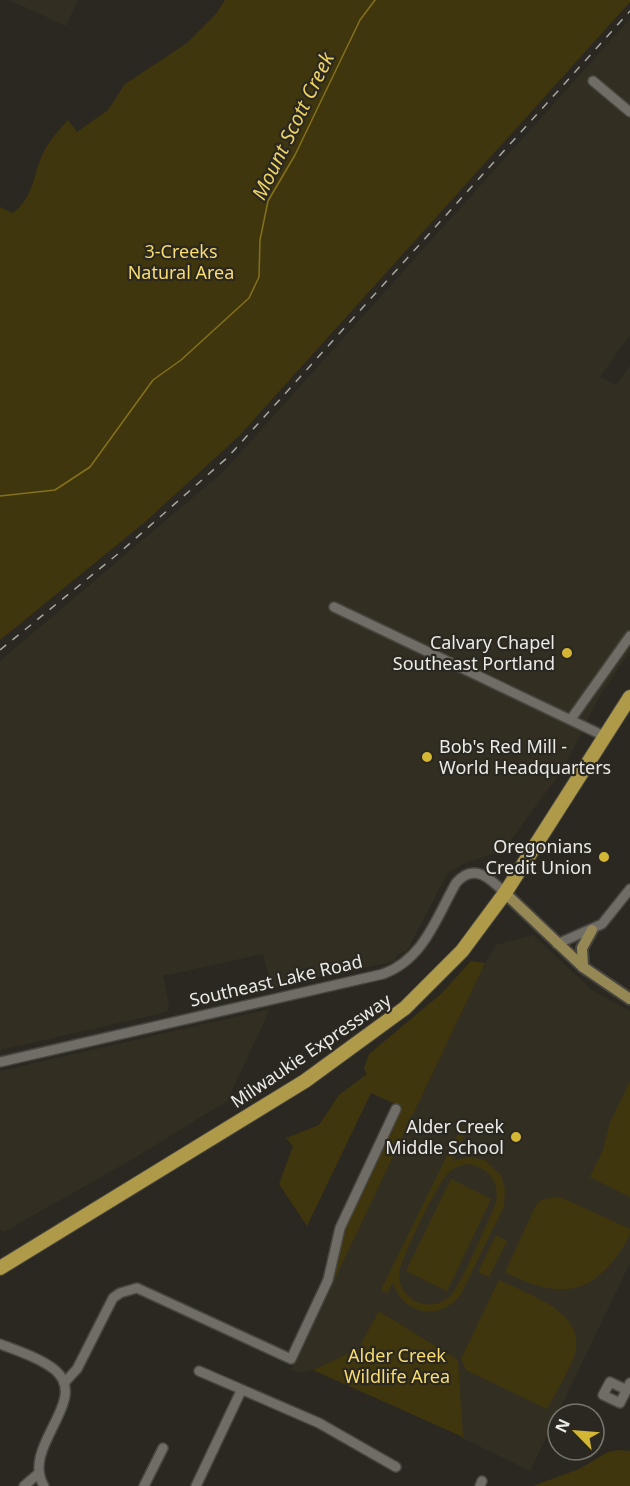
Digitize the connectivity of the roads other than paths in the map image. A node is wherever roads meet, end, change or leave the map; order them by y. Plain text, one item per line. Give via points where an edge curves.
1 (593, 81) dead end
2 (630, 112) edge
3 (334, 607) dead end
4 (630, 636) edge
5 (630, 697) edge
6 (571, 720) junction
7 (604, 736) junction
8 (630, 889) edge
9 (506, 893) junction
10 (592, 930) junction
11 (557, 944) junction
12 (583, 967) junction
13 (630, 999) edge
14 (0, 1062) edge
15 (396, 1109) dead end
16 (0, 1268) edge
17 (0, 1344) edge
18 (199, 1371) dead end
19 (64, 1383) junction
20 (241, 1391) junction
21 (163, 1448) dead end
22 (396, 1467) dead end
23 (39, 1473) junction
24 (24, 1486) edge
25 (44, 1486) edge
26 (144, 1486) edge
27 (196, 1486) edge

1 - 2 street
3 - 6 street
4 - 6 street
5 - 7 highway, Milwaukie Expressway
6 - 7 street
7 - 9 highway, Milwaukie Expressway
8 - 10 street via 609,917
9 - 11 main road
9 - 14 street, Southeast Lake Road via 484,874 464,876 456,883 417,951 383,974
9 - 16 highway, Milwaukie Expressway via 439,975 362,1041 305,1081
10 - 11 street
10 - 12 main road via 582,948
11 - 12 main road
12 - 13 main road
15 - 19 street via 340,1228 328,1280 291,1359 136,1288 113,1298 77,1369
17 - 19 street via 48,1365
18 - 20 street
19 - 23 street via 64,1402 41,1452
20 - 22 street via 319,1423
20 - 27 street
21 - 26 street
23 - 24 street
23 - 25 street

